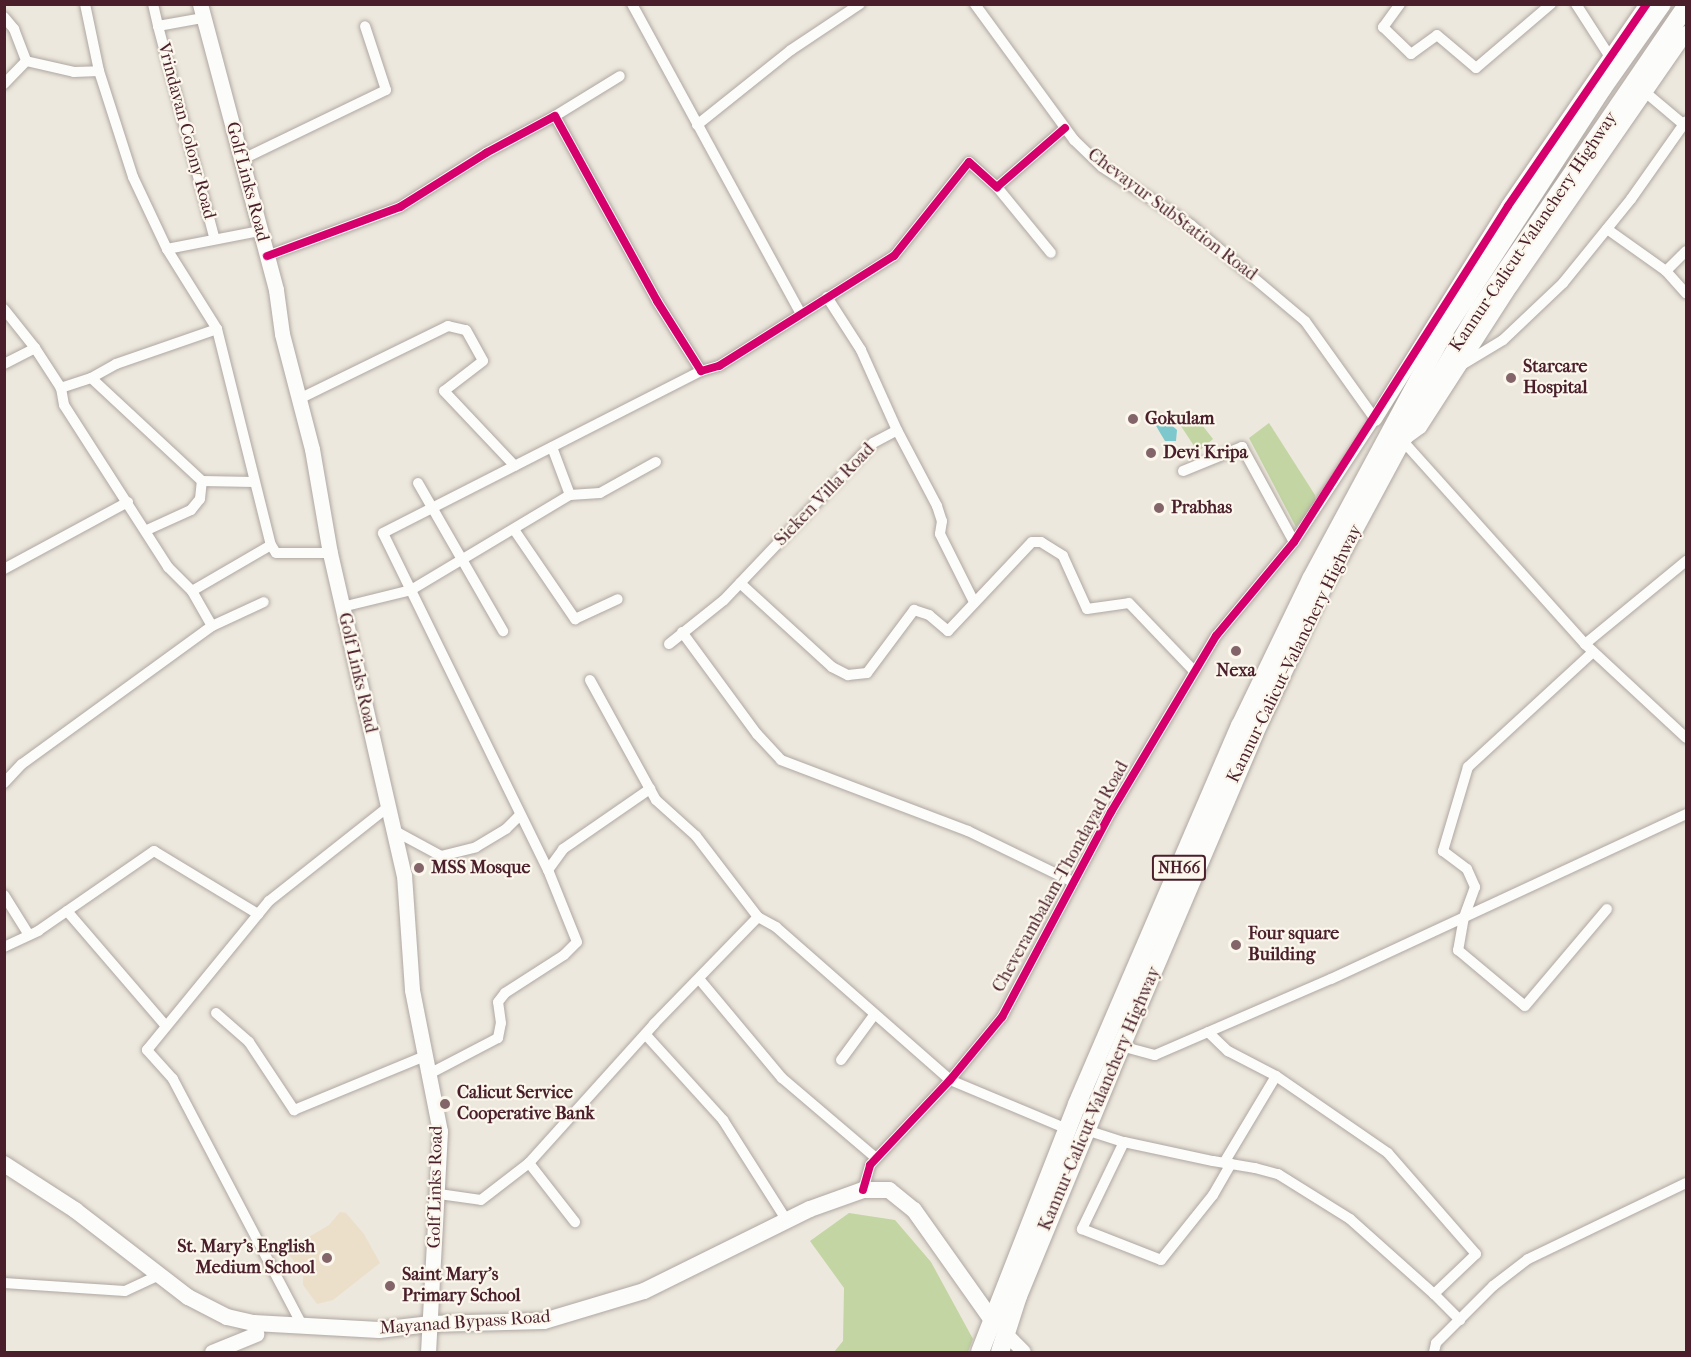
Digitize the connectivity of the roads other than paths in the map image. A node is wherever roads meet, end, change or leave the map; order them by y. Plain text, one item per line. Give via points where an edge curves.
1 (85, 4) edge
2 (153, 4) edge
3 (632, 4) edge
4 (860, 4) edge
5 (975, 4) edge
6 (1400, 4) edge
7 (1551, 4) edge
8 (1576, 4) edge
9 (1647, 4) edge
10 (1662, 4) edge
11 (1686, 6) edge
12 (202, 11) edge
13 (4, 17) edge
14 (158, 26) junction
15 (364, 26) dead end
16 (1686, 33) edge
17 (1610, 57) junction
18 (26, 60) junction
19 (99, 71) junction
20 (620, 76) dead end
21 (4, 84) edge
22 (1645, 92) junction
23 (555, 116) junction
24 (1685, 122) edge
25 (697, 125) junction
26 (1065, 128) junction
27 (241, 160) junction
28 (1539, 173) junction
29 (997, 187) junction
30 (1567, 193) junction
31 (1607, 228) junction
32 (260, 231) junction
33 (214, 237) junction
34 (167, 249) junction
35 (1686, 251) edge
36 (1051, 253) dead end
37 (267, 256) junction
38 (1666, 271) junction
39 (1686, 293) edge
40 (827, 297) junction
41 (4, 309) edge
42 (801, 314) junction
43 (218, 329) junction
44 (35, 348) junction
45 (4, 364) edge
46 (1460, 366) junction
47 (701, 371) junction
48 (91, 378) junction
49 (61, 388) junction
50 (299, 399) junction
51 (1375, 419) junction
52 (897, 430) junction
53 (1402, 440) junction
54 (552, 447) junction
55 (656, 462) dead end
56 (515, 466) junction
57 (1183, 471) dead end
58 (202, 481) junction
59 (254, 482) junction
60 (418, 483) dead end
61 (570, 495) junction
62 (128, 502) junction
63 (433, 507) junction
64 (147, 530) junction
65 (515, 531) junction
66 (1294, 542) junction
67 (271, 545) junction
68 (330, 554) junction
69 (462, 561) junction
70 (1686, 561) edge
71 (5, 566) edge
72 (740, 583) junction
73 (411, 590) junction
74 (192, 591) junction
75 (618, 599) dead end
76 (264, 602) dead end
77 (974, 602) junction
78 (342, 607) junction
79 (212, 626) junction
80 (503, 631) dead end
81 (682, 632) junction
82 (669, 644) dead end
83 (1589, 648) junction
84 (1194, 672) junction
85 (590, 681) dead end
86 (1686, 738) edge
87 (4, 783) edge
88 (650, 789) junction
89 (388, 807) junction
90 (1686, 814) edge
91 (520, 815) junction
92 (393, 830) junction
93 (548, 870) junction
94 (1073, 882) junction
95 (4, 895) edge
96 (1607, 909) dead end
97 (67, 911) junction
98 (258, 914) junction
99 (758, 917) junction
100 (1464, 917) junction
101 (29, 935) junction
102 (4, 947) edge
103 (700, 980) junction
104 (216, 1013) dead end
105 (874, 1015) junction
106 (166, 1026) junction
107 (1208, 1032) junction
108 (646, 1035) junction
109 (1121, 1046) junction
110 (425, 1056) junction
111 (841, 1060) dead end
112 (429, 1074) junction
113 (1276, 1076) junction
114 (950, 1080) junction
115 (1067, 1129) junction
116 (1086, 1130) junction
117 (1124, 1142) junction
118 (876, 1158) junction
119 (529, 1163) junction
120 (1227, 1163) junction
121 (4, 1164) edge
122 (1686, 1183) edge
123 (863, 1190) junction
124 (439, 1194) junction
125 (787, 1221) junction
126 (575, 1222) dead end
127 (160, 1275) junction
128 (4, 1283) edge
129 (1434, 1294) junction
130 (992, 1320) junction
131 (1460, 1320) junction
132 (293, 1323) junction
133 (429, 1324) junction
134 (261, 1328) junction
135 (1006, 1334) junction
136 (212, 1353) edge
137 (428, 1353) edge
138 (980, 1353) edge
139 (1000, 1353) edge
140 (1024, 1353) edge
141 (1434, 1353) edge

1 - 19 street
2 - 14 street, Vrindavan Colony Road
3 - 25 street
4 - 25 street via 791,50
5 - 26 street, Chevayur SubStation Road
6 - 7 street via 1383,27 1411,54 1437,35 1476,68
8 - 17 street
9 - 17 street
10 - 28 highway, Kannur-Calicut-Valanchery Highway / NH66
11 - 30 highway, Kannur-Calicut-Valanchery Highway / NH66
12 - 14 street, Vrindavan Colony Road
12 - 27 main road, Golf Links Road
13 - 18 street via 14,29
14 - 33 street, Vrindavan Colony Road
15 - 27 street via 386,90
16 - 22 street
17 - 28 street
18 - 19 street via 74,72
18 - 21 street
19 - 34 street via 133,177
20 - 23 street
22 - 24 street
22 - 30 street
23 - 37 street via 486,153 400,207
23 - 47 street via 657,301
24 - 31 street
25 - 42 street
26 - 29 street
26 - 51 street, Chevayur SubStation Road via 1102,167 1191,225 1305,321
27 - 32 main road, Golf Links Road
28 - 30 highway
28 - 51 street via 1390,388
28 - 115 highway, Kannur-Calicut-Valanchery Highway / NH66 via 1445,330 1311,579 1240,726
29 - 36 street
29 - 40 street via 969,162 894,256
30 - 46 street
30 - 53 highway, Kannur-Calicut-Valanchery Highway / NH66 via 1479,310
31 - 38 street
31 - 46 street via 1526,321 1481,356
32 - 33 street, Vrindavan Colony Road
32 - 37 main road, Golf Links Road
33 - 34 street, Vrindavan Colony Road
34 - 43 street
35 - 38 street
37 - 50 main road, Golf Links Road
38 - 39 street
40 - 42 street
40 - 52 street via 861,350
41 - 44 street
42 - 47 street via 719,366
43 - 48 street via 116,364
43 - 59 street
44 - 45 street
44 - 49 street
46 - 53 street via 1420,428
47 - 54 street
48 - 49 street
48 - 58 street
49 - 62 street via 64,405
50 - 56 street via 448,326 466,330 483,361 444,390
50 - 68 main road, Golf Links Road
51 - 66 street, Cheverambalam-Thondayad Road
52 - 72 street, Sieken Villa Road via 873,443
52 - 77 street, Sieken Villa Road via 937,506 942,521 940,534
53 - 83 street
53 - 109 highway, Kannur-Calicut-Valanchery Highway / NH66 via 1323,587 1254,734
54 - 56 street
54 - 61 street
55 - 61 street via 600,493
56 - 63 street
57 - 66 street via 1242,447
58 - 59 street
58 - 64 street via 200,499 191,510
59 - 67 street
60 - 63 street
61 - 65 street
62 - 64 street
62 - 71 street
63 - 69 street
63 - 73 street via 383,533
64 - 74 street via 168,567
65 - 69 street
65 - 75 street via 575,619
66 - 84 street, Cheverambalam-Thondayad Road via 1216,636
67 - 68 street via 276,553
67 - 74 street
68 - 78 main road, Golf Links Road
69 - 73 street
69 - 80 street
70 - 83 street
72 - 77 street via 832,667 848,675 867,673 914,610 929,615 948,631
72 - 81 street, Sieken Villa Road
73 - 78 street
73 - 91 street
74 - 79 street
76 - 79 street
77 - 84 street via 1032,542 1041,542 1063,556 1087,609 1129,603
78 - 89 main road, Golf Links Road
79 - 87 street via 22,764
81 - 82 street, Sieken Villa Road
81 - 94 street via 757,734 781,760 968,831
83 - 86 street
83 - 100 street via 1468,767 1443,851 1467,869 1475,887
84 - 94 street, Cheverambalam-Thondayad Road
85 - 88 street
88 - 93 street via 563,849
88 - 99 street via 656,800 696,836
89 - 92 main road, Golf Links Road
89 - 98 street via 269,901
90 - 100 street
91 - 92 street via 506,830 476,847 441,856
91 - 93 street
92 - 110 main road, Golf Links Road via 404,875 412,990
93 - 112 street via 577,942 564,955 505,993 498,1002 498,1038
94 - 114 street, Cheverambalam-Thondayad Road via 1002,1017
95 - 101 street
96 - 100 street via 1525,1005 1458,950
97 - 98 street via 154,851
97 - 101 street
97 - 106 street
98 - 106 street
99 - 103 street
99 - 105 street via 776,927
100 - 107 street
101 - 102 street
103 - 108 street
103 - 118 street via 782,1078
104 - 110 street via 249,1042 273,1084 294,1110
105 - 111 street
105 - 114 street
106 - 132 street via 147,1050 173,1079
107 - 109 street via 1155,1054
107 - 113 street via 1228,1051
108 - 119 street
108 - 125 street via 723,1120
109 - 116 highway, Kannur-Calicut-Valanchery Highway / NH66
110 - 112 main road, Golf Links Road
112 - 124 main road, Golf Links Road via 440,1131
113 - 120 street
113 - 129 street via 1388,1153 1476,1254
114 - 115 street
114 - 118 street, Cheverambalam-Thondayad Road
115 - 130 highway, Kannur-Calicut-Valanchery Highway / NH66
116 - 117 street
116 - 135 highway, Kannur-Calicut-Valanchery Highway / NH66
117 - 120 street
117 - 120 street via 1082,1229 1161,1260 1213,1195
118 - 123 street, Cheverambalam-Thondayad Road
119 - 124 street via 481,1200
119 - 126 street
120 - 129 street via 1278,1174 1329,1203
121 - 127 main road, Mayanad Bypass Road via 75,1210
122 - 131 street via 1528,1259 1493,1286
123 - 125 main road, Mayanad Bypass Road
123 - 130 main road, Mayanad Bypass Road via 889,1190 914,1210
124 - 133 main road, Golf Links Road
125 - 133 main road, Mayanad Bypass Road via 644,1291 544,1321
127 - 128 street via 125,1291
127 - 134 main road, Mayanad Bypass Road via 188,1297 227,1317
129 - 131 street
130 - 138 highway, Kannur-Calicut-Valanchery Highway / NH66
131 - 141 street via 1436,1343
132 - 133 main road, Mayanad Bypass Road via 379,1330
132 - 134 main road, Mayanad Bypass Road
133 - 137 main road, Golf Links Road
134 - 136 main road
135 - 139 highway, Kannur-Calicut-Valanchery Highway / NH66
135 - 140 street

